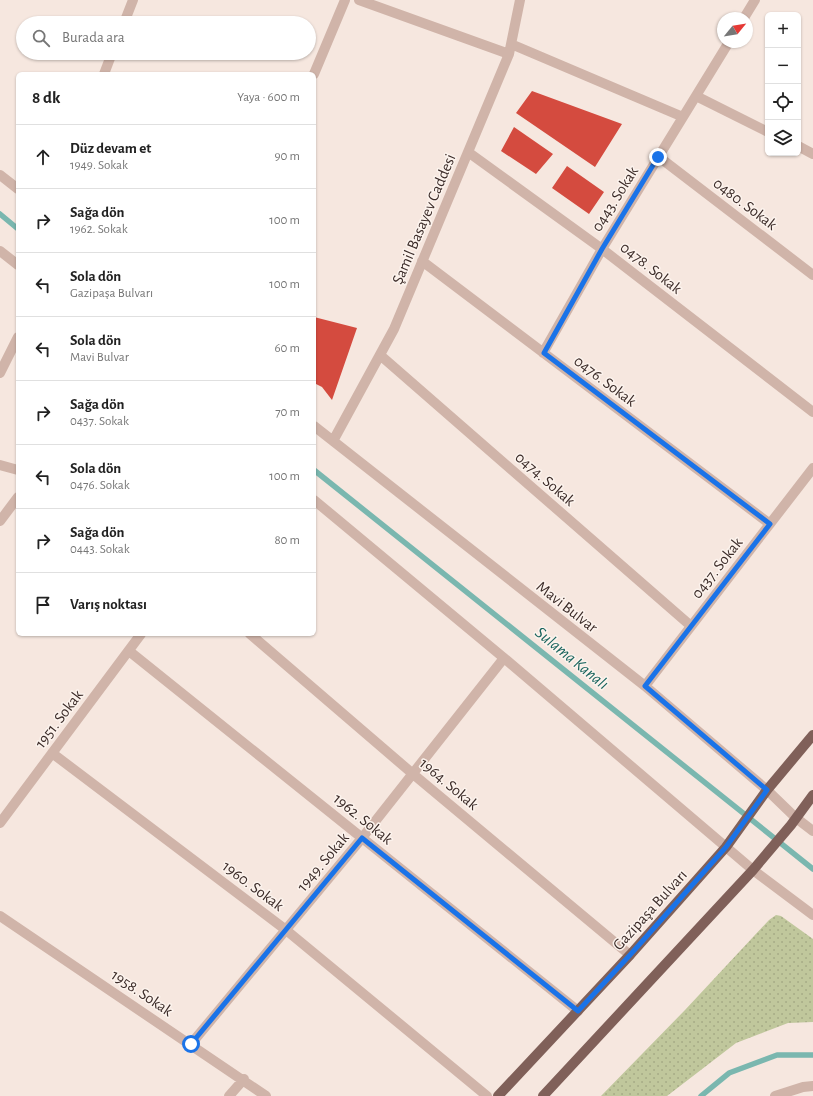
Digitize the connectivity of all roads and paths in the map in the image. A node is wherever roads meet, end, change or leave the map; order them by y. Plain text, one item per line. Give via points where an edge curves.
1 (132, 0) edge
2 (345, 0) edge
3 (359, 0) edge
4 (520, 0) edge
5 (755, 0) edge
6 (748, 12) edge
7 (126, 16) edge
8 (725, 48) edge
9 (510, 49) junction
10 (109, 60) edge
11 (105, 72) edge
12 (315, 72) edge
13 (696, 96) junction
14 (683, 117) junction
15 (765, 130) edge
16 (801, 147) edge
17 (468, 152) junction
18 (812, 152) edge
19 (658, 157) junction
20 (0, 174) edge
21 (16, 187) edge
22 (602, 249) junction
23 (0, 251) edge
24 (422, 261) junction
25 (16, 263) edge
26 (813, 275) edge
27 (16, 341) edge
28 (544, 353) junction
29 (380, 354) junction
30 (0, 373) edge
31 (813, 412) edge
32 (316, 428) edge
33 (333, 441) junction
34 (0, 465) edge
35 (813, 468) edge
36 (16, 469) edge
37 (16, 500) edge
38 (316, 502) edge
39 (0, 521) edge
40 (770, 524) junction
41 (691, 626) junction
42 (140, 636) edge
43 (252, 636) edge
44 (129, 651) junction
45 (504, 658) junction
46 (645, 686) junction
47 (813, 735) edge
48 (52, 753) junction
49 (413, 774) junction
50 (767, 790) junction
51 (813, 795) edge
52 (793, 822) junction
53 (0, 823) edge
54 (813, 831) edge
55 (362, 838) junction
56 (726, 847) junction
57 (756, 867) junction
58 (813, 915) edge
59 (0, 916) edge
60 (286, 930) junction
61 (630, 955) junction
62 (578, 1011) junction
63 (191, 1044) junction
64 (244, 1080) junction
65 (813, 1086) edge
66 (230, 1096) edge
67 (266, 1096) edge
68 (487, 1096) edge
69 (498, 1096) edge
70 (543, 1096) edge
71 (775, 1096) edge

1 - 7 street
2 - 12 street
3 - 9 street
4 - 9 street, Şamil Basayev Caddesi
5 - 6 street
8 - 13 street, 0443. Sokak
9 - 14 street
9 - 17 street, Şamil Basayev Caddesi
10 - 11 street
13 - 14 street, 0443. Sokak
13 - 15 street
14 - 19 street, 0443. Sokak
16 - 18 street
17 - 22 street, 0478. Sokak
17 - 24 street, Şamil Basayev Caddesi
19 - 22 street, 0443. Sokak
19 - 26 street, 0480. Sokak
20 - 21 street
22 - 28 street, 0443. Sokak
22 - 31 street, 0478. Sokak
23 - 25 street
24 - 28 street, 0476. Sokak
24 - 29 street, Şamil Basayev Caddesi via 394,329
27 - 30 street
28 - 40 street, 0476. Sokak
29 - 33 street, Şamil Basayev Caddesi
29 - 41 street, 0474. Sokak
32 - 33 street, Mavi Bulvar
33 - 46 street, Mavi Bulvar
34 - 36 street
35 - 40 street, 0437. Sokak
37 - 39 street
38 - 45 street
40 - 41 street, 0437. Sokak
41 - 46 street, 0437. Sokak
42 - 44 street, 1951. Sokak
43 - 49 street, 1964. Sokak
44 - 48 street, 1951. Sokak
44 - 55 street, 1962. Sokak
45 - 49 street, 1949. Sokak
45 - 56 street
46 - 50 street, Mavi Bulvar
47 - 50 main road, Gazipaşa Bulvarı
48 - 53 street, 1951. Sokak
48 - 60 street, 1960. Sokak
49 - 55 street, 1949. Sokak
49 - 61 street, 1964. Sokak
50 - 52 street, Mavi Bulvar
50 - 56 main road, Gazipaşa Bulvarı
51 - 52 main road
52 - 54 street, Mavi Bulvar
52 - 57 main road
55 - 60 street, 1949. Sokak
55 - 62 street, 1962. Sokak
56 - 57 street
56 - 61 main road, Gazipaşa Bulvarı
57 - 58 street
57 - 70 main road
59 - 63 street, 1958. Sokak
60 - 63 street, 1949. Sokak
60 - 68 street, 1960. Sokak
61 - 62 main road, Gazipaşa Bulvarı
62 - 69 main road, Gazipaşa Bulvarı
63 - 64 street, 1958. Sokak
64 - 66 street
64 - 67 street, 1958. Sokak
65 - 71 street

